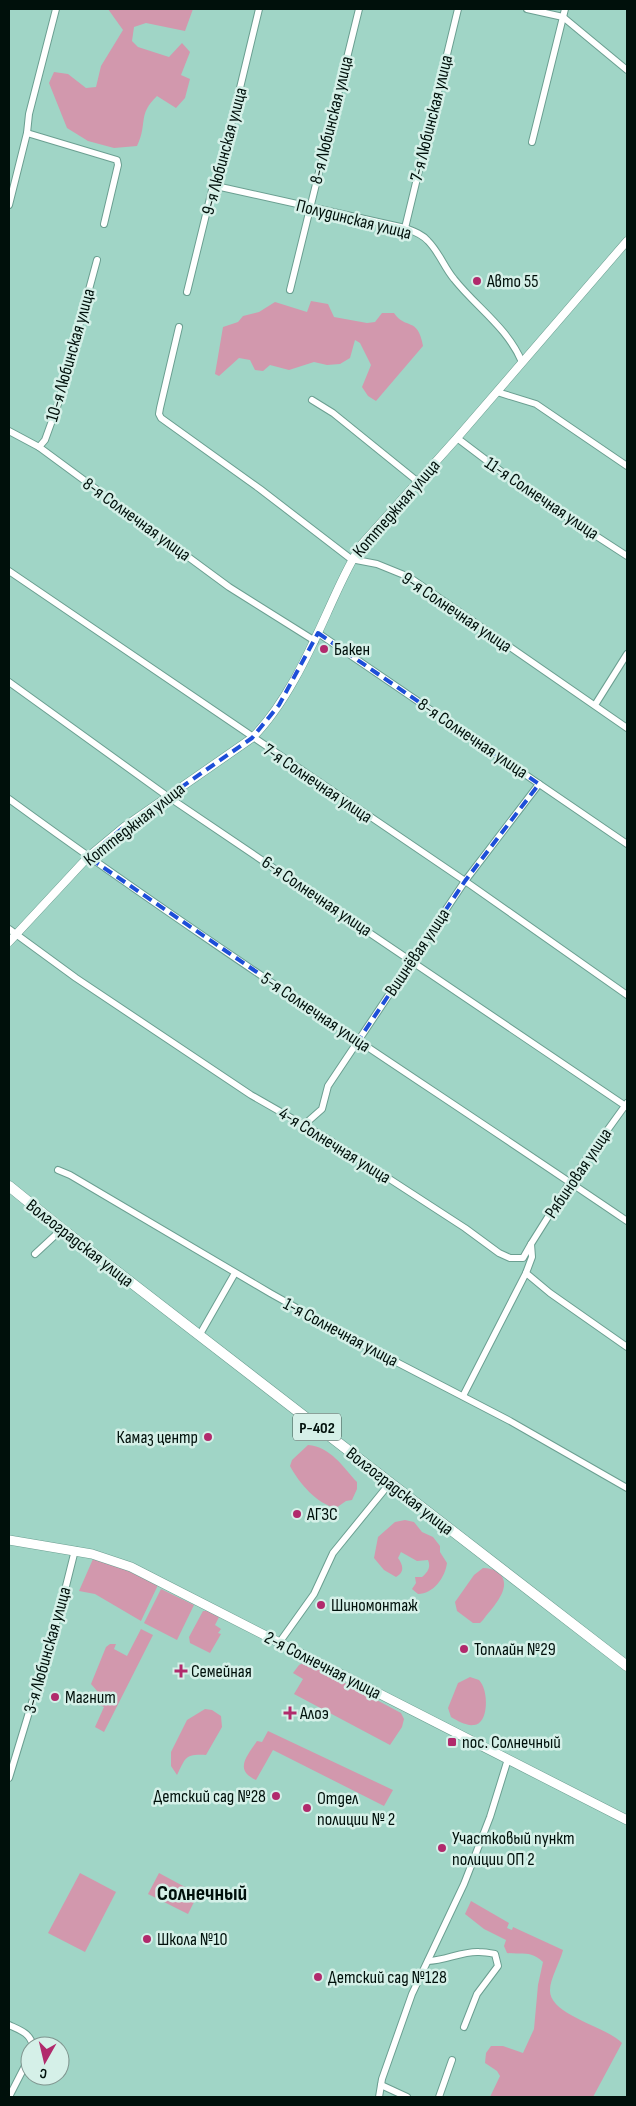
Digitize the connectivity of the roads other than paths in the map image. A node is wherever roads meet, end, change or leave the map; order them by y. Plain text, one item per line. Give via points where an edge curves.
1 (56, 9) edge
2 (259, 9) edge
3 (359, 9) edge
4 (458, 9) edge
5 (526, 9) edge
6 (565, 9) edge
7 (563, 17) junction
8 (627, 70) edge
9 (27, 133) junction
10 (532, 142) dead end
11 (216, 186) junction
12 (9, 205) edge
13 (310, 208) junction
14 (104, 224) dead end
15 (405, 228) junction
16 (627, 241) edge
17 (97, 260) dead end
18 (290, 290) dead end
19 (187, 292) dead end
20 (179, 327) dead end
21 (522, 362) junction
22 (496, 392) junction
23 (312, 400) dead end
24 (9, 431) edge
25 (457, 438) junction
26 (39, 447) junction
27 (627, 466) edge
28 (418, 481) junction
29 (627, 556) edge
30 (351, 559) junction
31 (9, 571) edge
32 (318, 633) junction
33 (315, 641) junction
34 (627, 654) edge
35 (9, 682) edge
36 (595, 705) junction
37 (627, 728) edge
38 (252, 738) junction
39 (539, 784) junction
40 (168, 796) junction
41 (9, 798) edge
42 (627, 844) edge
43 (88, 857) junction
44 (465, 881) junction
45 (9, 929) edge
46 (16, 935) junction
47 (9, 942) edge
48 (411, 960) junction
49 (627, 994) edge
50 (358, 1041) junction
51 (626, 1105) edge
52 (305, 1124) junction
53 (58, 1170) dead end
54 (570, 1182) junction
55 (9, 1186) edge
56 (627, 1221) edge
57 (62, 1229) junction
58 (531, 1244) junction
59 (35, 1254) dead end
60 (235, 1273) junction
61 (526, 1273) junction
62 (199, 1336) junction
63 (627, 1347) edge
64 (463, 1396) junction
65 (390, 1484) junction
66 (627, 1488) edge
67 (9, 1540) edge
68 (75, 1550) junction
69 (279, 1643) junction
70 (627, 1666) edge
71 (508, 1760) junction
72 (9, 1778) edge
73 (627, 1820) edge
74 (428, 1961) junction
75 (9, 2025) edge
76 (464, 2027) dead end
77 (29, 2036) edge
78 (452, 2060) dead end
79 (20, 2076) edge
80 (381, 2085) junction
81 (9, 2097) edge
82 (379, 2097) edge
83 (407, 2097) edge
84 (439, 2097) edge

1 - 9 street
2 - 11 street, 9-я Любинская улица
3 - 13 street, 8-я Любинская улица
4 - 15 street, 7-я Любинская улица
5 - 7 street
6 - 7 street
7 - 8 street
7 - 10 street
9 - 12 street
9 - 14 street via 117,160
11 - 13 street, Полудинская улица
11 - 19 street, 9-я Любинская улица via 212,190
13 - 15 street, Полудинская улица
13 - 18 street, 8-я Любинская улица
15 - 21 street, Полудинская улица via 428,240 455,281 492,317 515,346
16 - 21 street, Коттеджная улица
17 - 26 street, 10-я Любинская улица via 58,404 45,440
20 - 30 street, 9-я Солнечная улица via 160,408 161,418
21 - 22 street, Коттеджная улица
22 - 25 street, Коттеджная улица
22 - 27 street via 536,404
23 - 28 street
24 - 26 street, 8-я Солнечная улица
25 - 28 street, Коттеджная улица
25 - 29 street, 11-я Солнечная улица via 527,491
26 - 33 street, 8-я Солнечная улица via 229,587
28 - 30 street, Коттеджная улица
30 - 32 street, Коттеджная улица
30 - 36 street, 9-я Солнечная улица via 377,564 409,577
31 - 38 street, 7-я Солнечная улица
32 - 33 street, Коттеджная улица
32 - 39 street, 8-я Солнечная улица
33 - 38 street, Коттеджная улица via 279,705
34 - 36 street
35 - 40 street, 6-я Солнечная улица
36 - 37 street, 9-я Солнечная улица
38 - 40 street, Коттеджная улица
38 - 44 street, 7-я Солнечная улица
39 - 42 street, 8-я Солнечная улица
39 - 44 street, Вишнёвая улица
40 - 43 street, Коттеджная улица
40 - 48 street, 6-я Солнечная улица
41 - 43 street, 5-я Солнечная улица
43 - 46 street, Коттеджная улица
43 - 50 street, 5-я Солнечная улица
44 - 48 street, Вишнёвая улица
44 - 49 street, 7-я Солнечная улица
45 - 46 street, 4-я Солнечная улица
46 - 47 street, Коттеджная улица
46 - 52 street, 4-я Солнечная улица via 252,1095
48 - 50 street, Вишнёвая улица
48 - 51 street, 6-я Солнечная улица
50 - 52 street, Вишнёвая улица via 328,1086 322,1108
50 - 54 street, 5-я Солнечная улица
51 - 54 street, Рябиновая улица
52 - 58 street, 4-я Солнечная улица via 510,1258 523,1258
53 - 60 street, 1-я Солнечная улица
54 - 56 street, 5-я Солнечная улица
54 - 58 street, Рябиновая улица
55 - 57 main road, Волгоградская улица / Р-402
57 - 59 street
57 - 62 main road, Волгоградская улица / Р-402
58 - 61 street via 532,1257
60 - 62 street
60 - 64 street, 1-я Солнечная улица via 352,1339
61 - 63 street
61 - 64 street
62 - 65 main road, Волгоградская улица / Р-402
64 - 66 street, 1-я Солнечная улица
65 - 69 street via 332,1553 314,1594
65 - 70 main road, Волгоградская улица / Р-402
67 - 68 main road, 2-я Солнечная улица
68 - 69 main road, 2-я Солнечная улица via 131,1567
68 - 72 street, 3-я Любинская улица
69 - 71 main road, 2-я Солнечная улица
71 - 73 main road, 2-я Солнечная улица
71 - 74 street via 464,1884
74 - 76 street via 479,1952 495,1954 498,1966 477,1994
74 - 80 street via 412,1994
75 - 77 street
78 - 84 street
79 - 81 street
80 - 82 street
80 - 83 street

